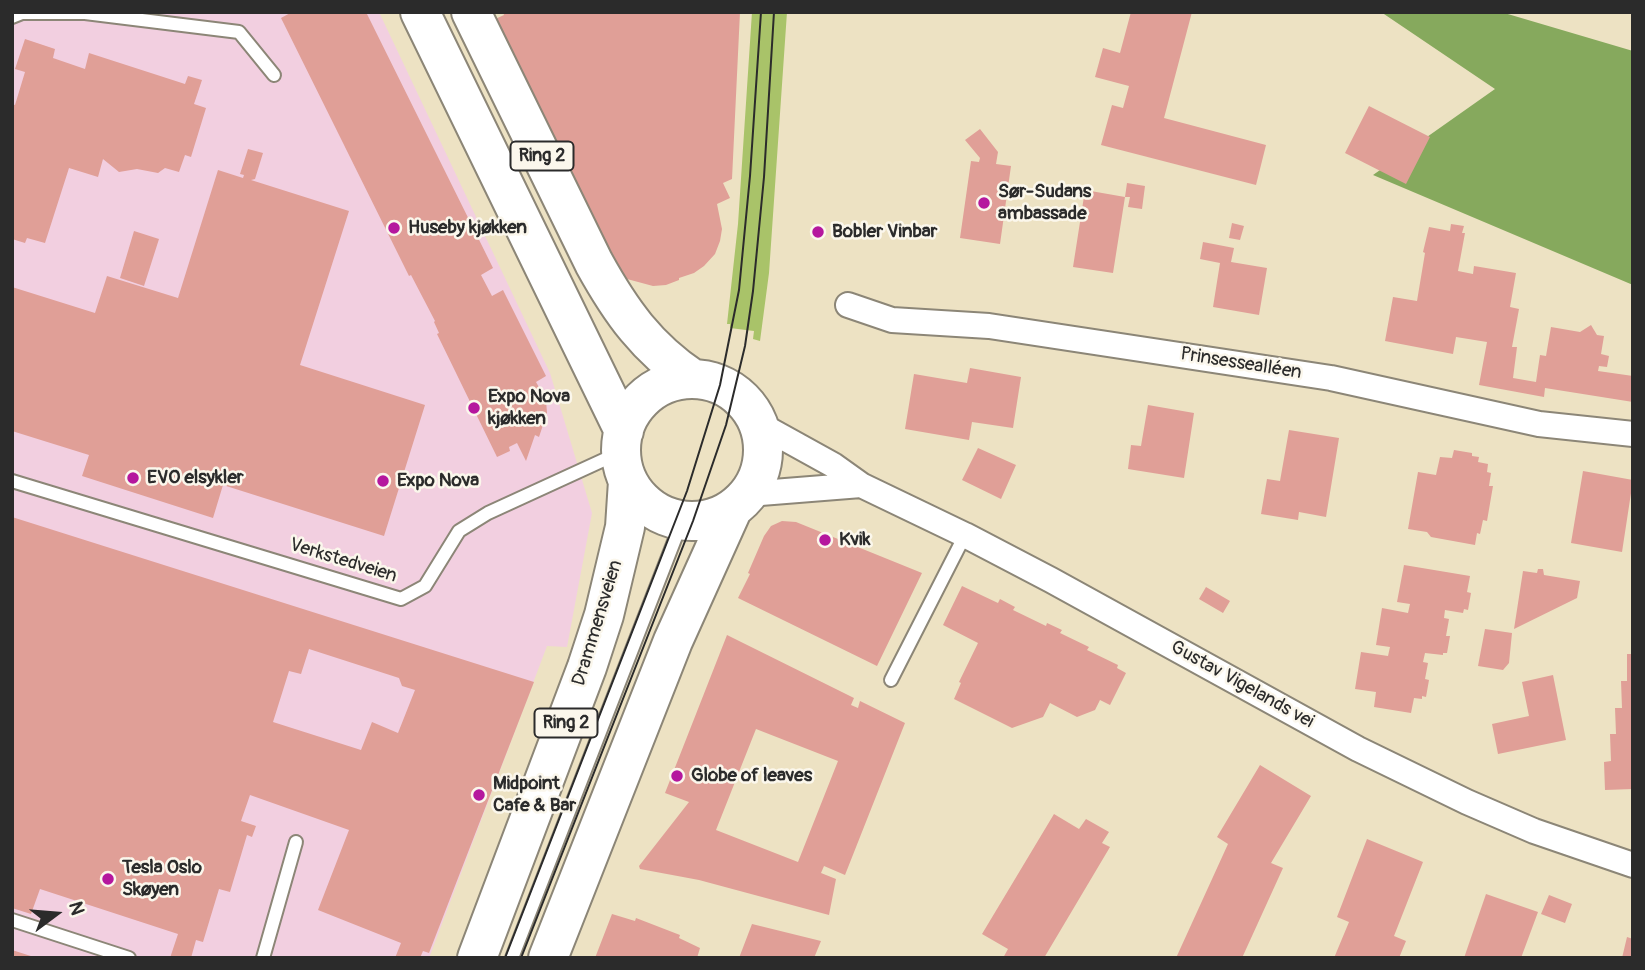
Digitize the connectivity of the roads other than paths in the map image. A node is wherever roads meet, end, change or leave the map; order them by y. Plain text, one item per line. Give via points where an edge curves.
1 (420, 12) edge
2 (471, 12) edge
3 (12, 17) edge
4 (274, 75) dead end
5 (848, 305) dead end
6 (693, 379) junction
7 (757, 423) junction
8 (1633, 434) edge
9 (624, 455) junction
10 (12, 481) edge
11 (862, 485) junction
12 (741, 501) junction
13 (682, 521) junction
14 (965, 534) junction
15 (891, 680) dead end
16 (296, 842) dead end
17 (1633, 864) edge
18 (12, 920) edge
19 (130, 958) edge
20 (263, 958) edge
21 (477, 958) edge
22 (512, 958) edge
23 (548, 958) edge

1 - 9 main road, Drammensveien / Ring 2
2 - 6 main road, Ring 2 via 614,300 667,361
3 - 4 lane via 85,13 239,32
5 - 8 street, Prinsessealléen via 891,320 989,326 1318,376 1539,424
6 - 7 main road via 728,389 746,404
6 - 9 main road via 670,383 634,410
7 - 11 street, Gustav Vigelands vei
7 - 12 main road via 763,449 761,465
9 - 10 lane, Verkstedveien via 488,513 459,531 425,586 401,598
9 - 13 main road via 640,498 657,512
9 - 21 main road, Drammensveien / Ring 2 via 625,527 604,615
11 - 12 street, Gustav Vigelands vei
11 - 14 street, Gustav Vigelands vei
12 - 13 main road via 707,520
12 - 23 main road via 673,641
13 - 22 lane
14 - 15 lane
14 - 17 street, Gustav Vigelands vei via 1368,754 1534,831
16 - 20 lane
18 - 19 lane

